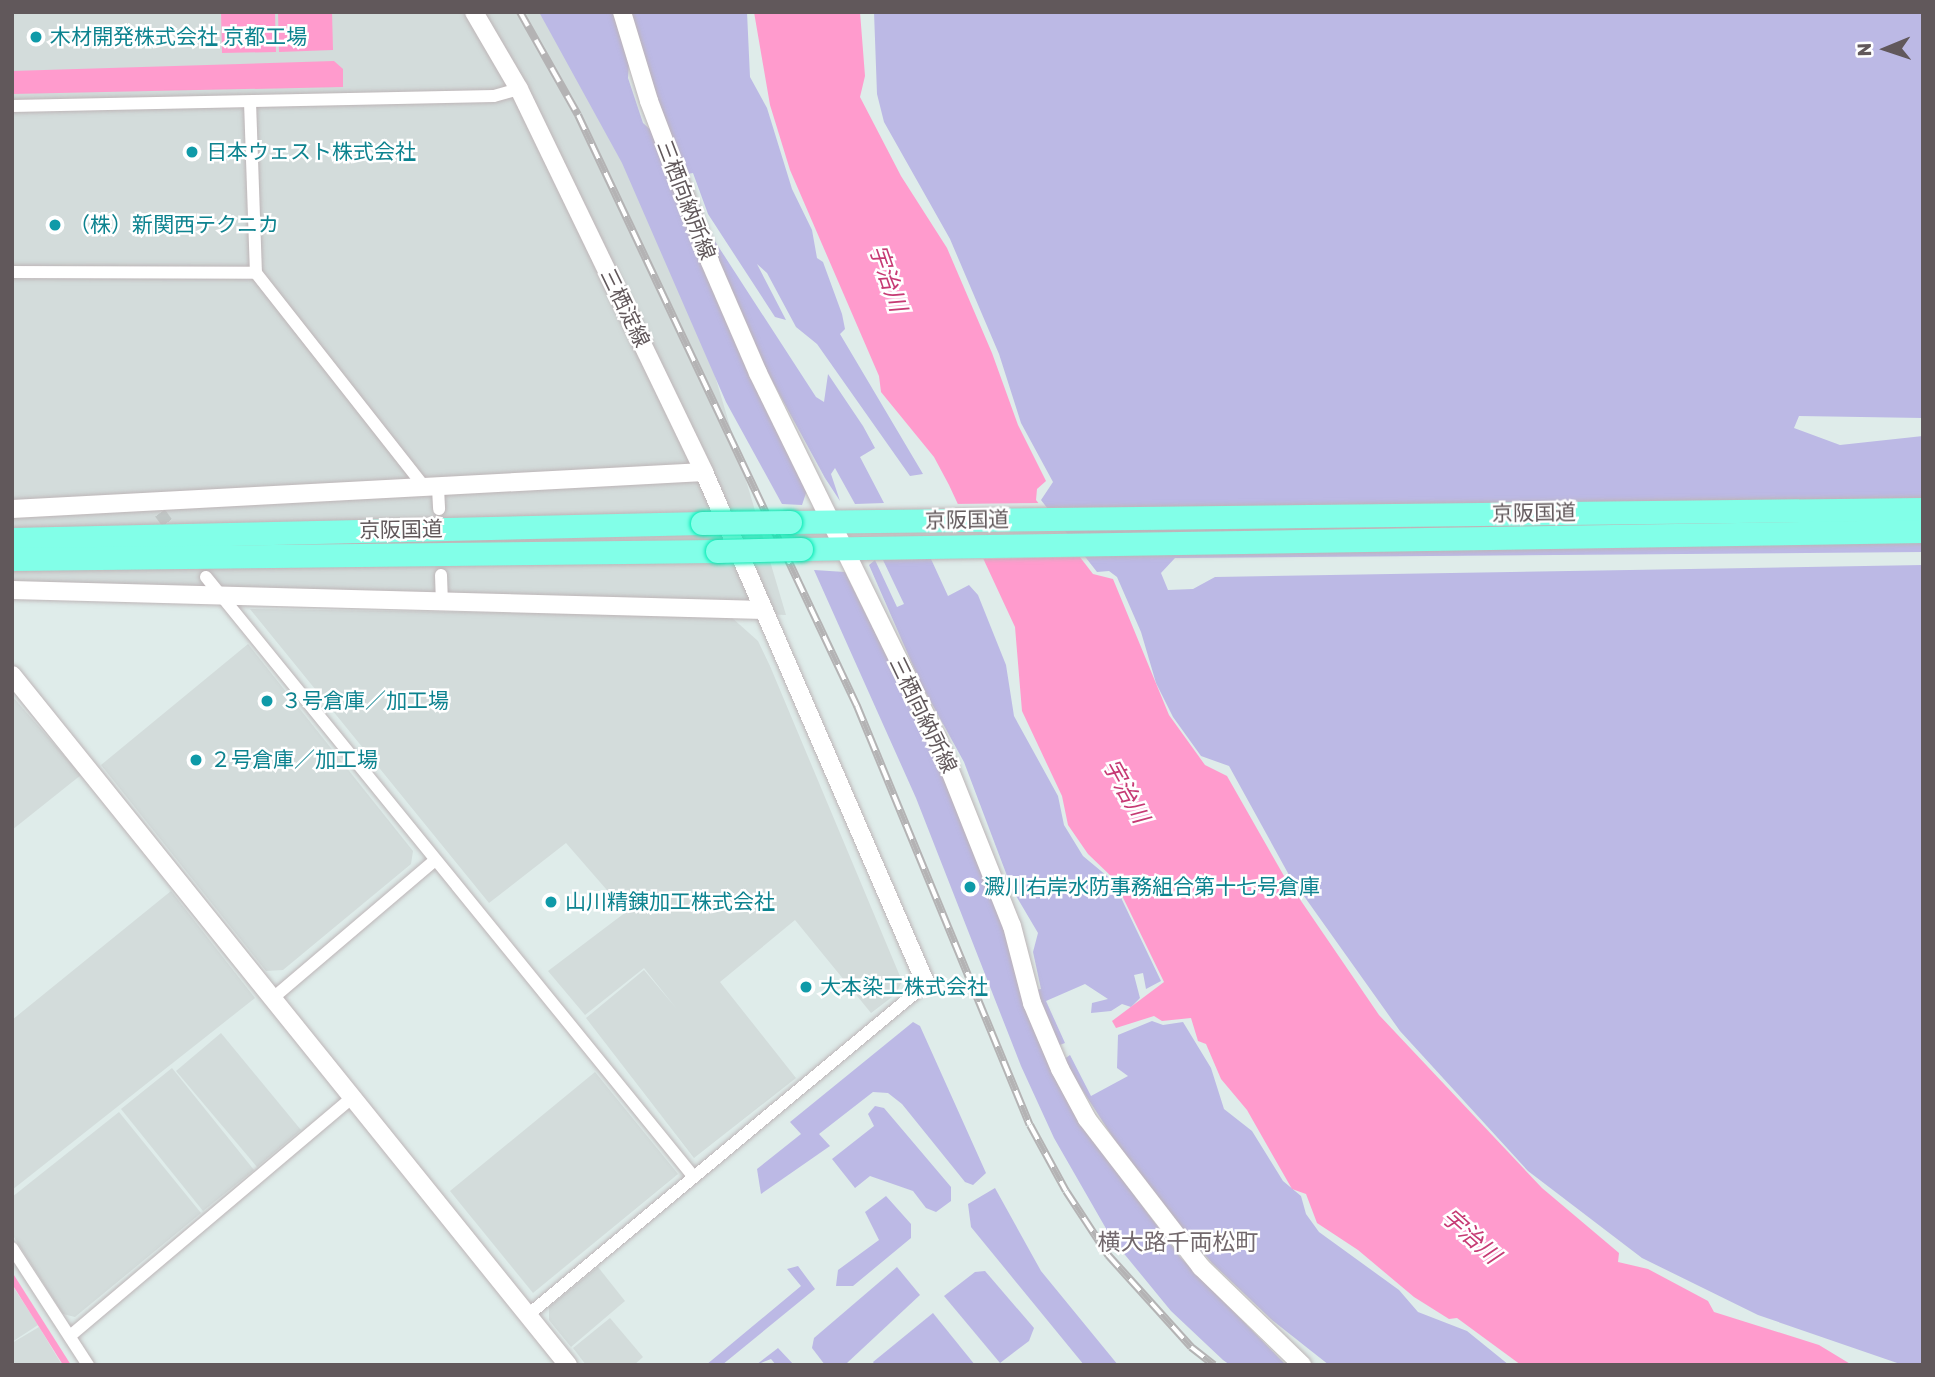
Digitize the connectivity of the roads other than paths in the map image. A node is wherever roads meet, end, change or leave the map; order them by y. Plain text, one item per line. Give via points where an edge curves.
1 (474, 12) edge
2 (622, 12) edge
3 (519, 89) junction
4 (250, 102) junction
5 (12, 106) edge
6 (12, 272) edge
7 (256, 273) junction
8 (704, 472) junction
9 (432, 488) junction
10 (12, 509) edge
11 (439, 509) dead end
12 (1923, 509) edge
13 (841, 521) junction
14 (1923, 531) edge
15 (12, 539) edge
16 (853, 548) junction
17 (12, 559) edge
18 (441, 575) dead end
19 (206, 576) dead end
20 (12, 590) edge
21 (218, 594) junction
22 (442, 600) junction
23 (764, 610) junction
24 (12, 675) edge
25 (435, 860) junction
26 (926, 984) joint
27 (273, 998) junction
28 (353, 1097) junction
29 (693, 1176) junction
30 (12, 1248) edge
31 (528, 1315) junction
32 (70, 1336) junction
33 (88, 1365) edge
34 (568, 1365) edge
35 (1302, 1365) edge

1 - 3 street, 三栖淀線
2 - 13 street, 三栖向納所線 via 649,101 710,262
3 - 4 street via 494,96
3 - 8 street, 三栖淀線
4 - 5 street
4 - 7 street
6 - 7 street
7 - 9 street
8 - 9 street
8 - 23 street, 三栖淀線
9 - 10 street via 156,508
9 - 11 street
12 - 13 highway, 京阪国道
13 - 15 highway, 京阪国道, bridge
13 - 16 street, 三栖向納所線
14 - 16 highway, 京阪国道
16 - 17 highway, 京阪国道, bridge
16 - 35 street, 三栖向納所線 via 937,738 1012,926 1032,1003 1087,1119 1201,1267
18 - 22 street
19 - 21 street
20 - 21 street
21 - 22 street
21 - 25 street
22 - 23 street
23 - 26 street, 三栖淀線
24 - 27 street
25 - 27 street
25 - 29 street
26 - 29 street
27 - 28 street
28 - 31 street
28 - 32 street
29 - 31 street
30 - 32 street
31 - 34 street
32 - 33 street

